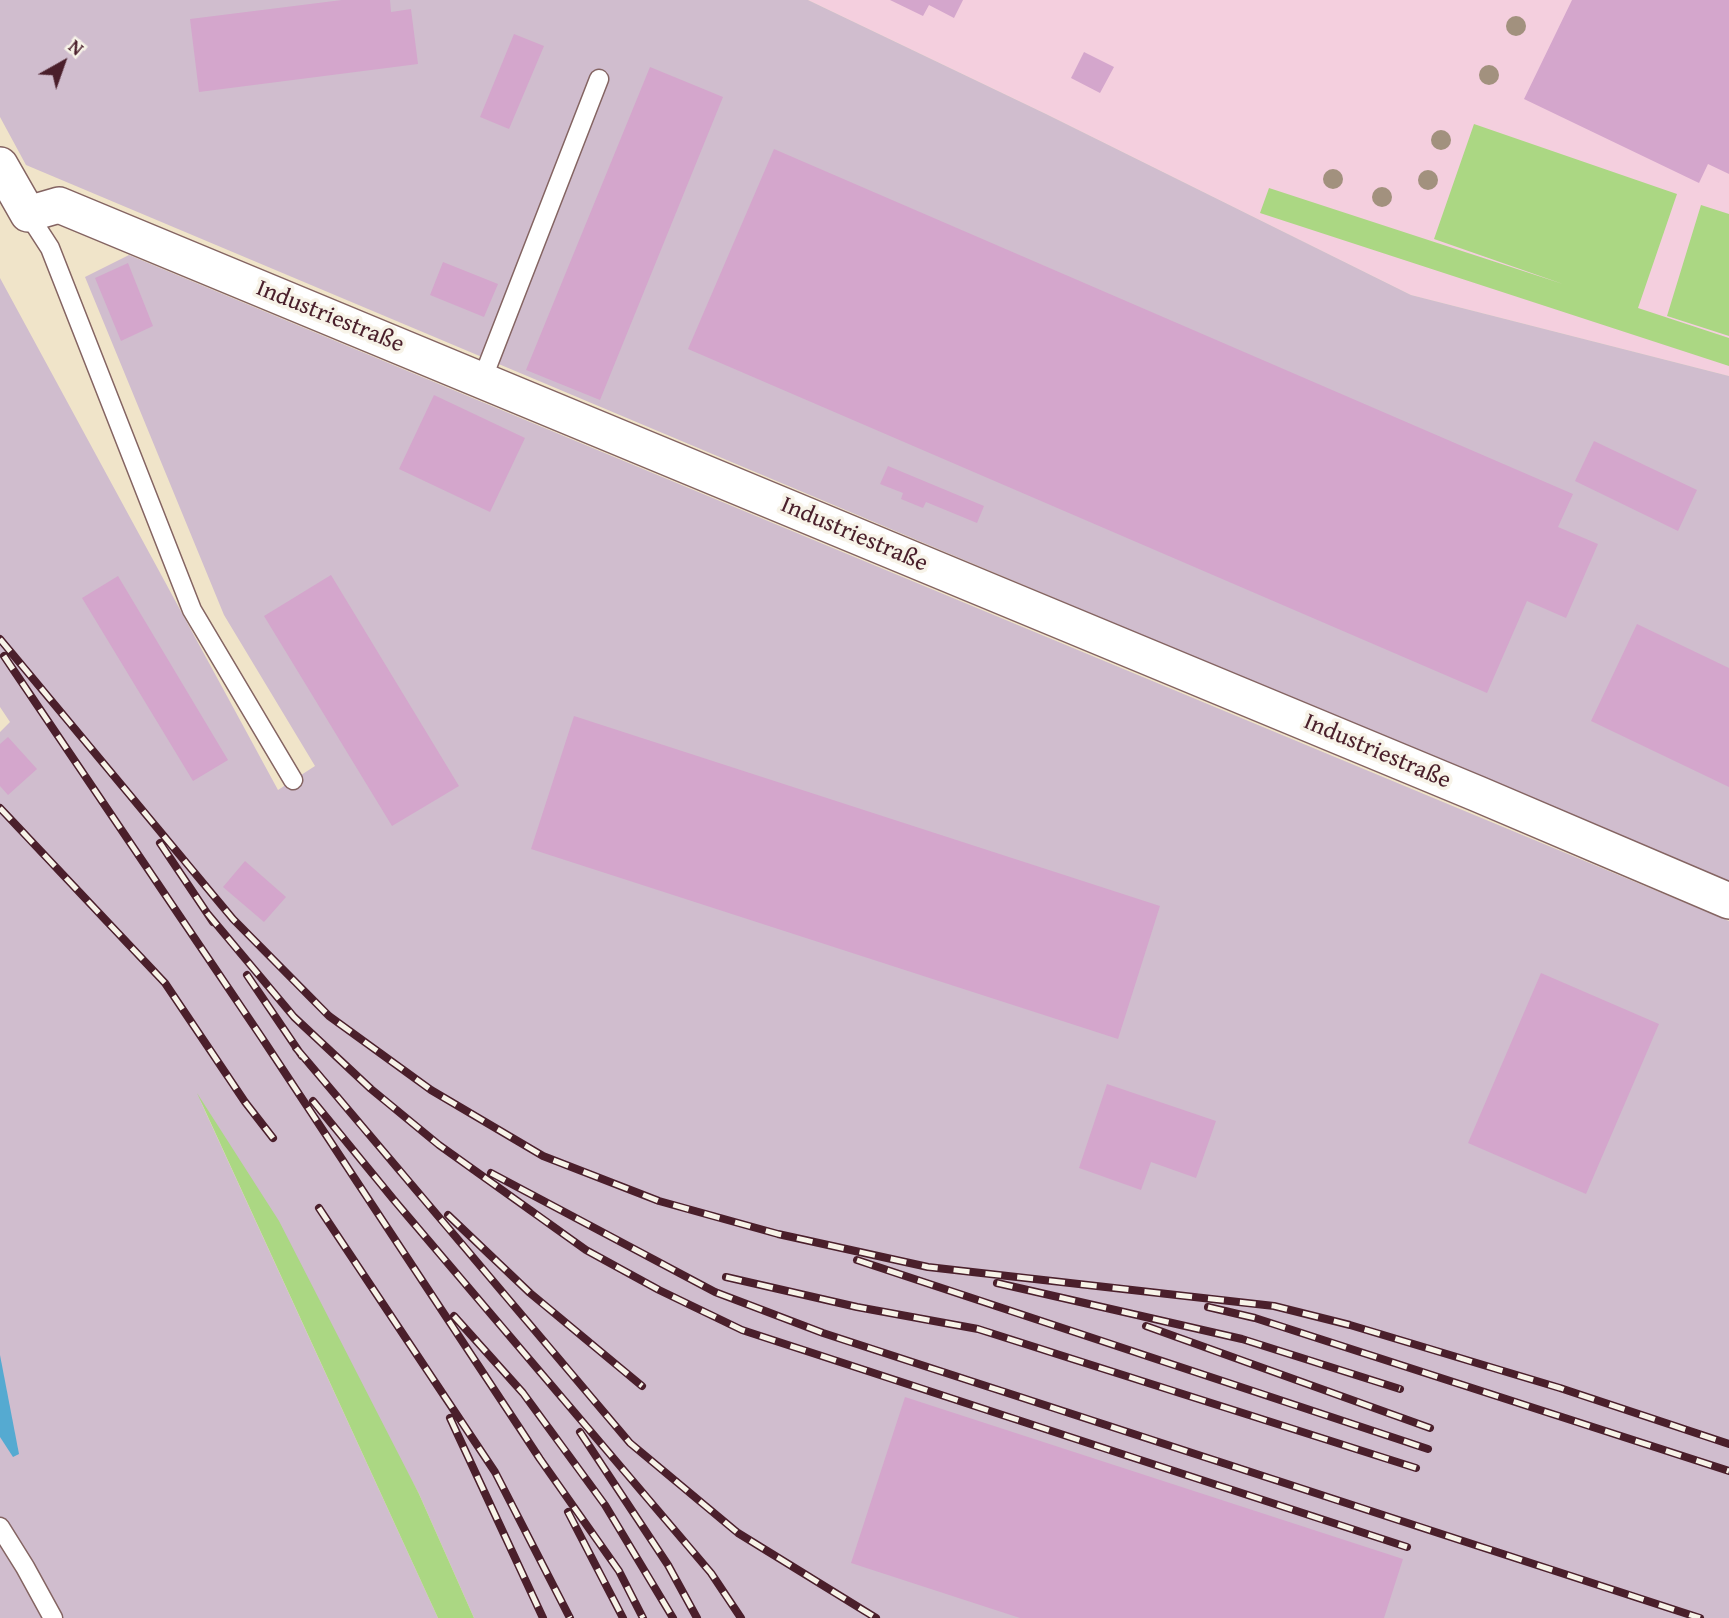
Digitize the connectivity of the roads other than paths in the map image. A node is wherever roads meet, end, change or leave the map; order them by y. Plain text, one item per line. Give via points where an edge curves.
1 (599, 79) dead end
2 (0, 165) edge
3 (28, 214) junction
4 (482, 380) junction
5 (293, 780) dead end
6 (1729, 901) edge
7 (0, 1527) edge
8 (53, 1618) edge

1 - 4 lane
2 - 3 street
3 - 4 street, Industriestraße via 59,205
3 - 5 lane via 50,248 192,610
4 - 6 street, Industriestraße
7 - 8 lane

